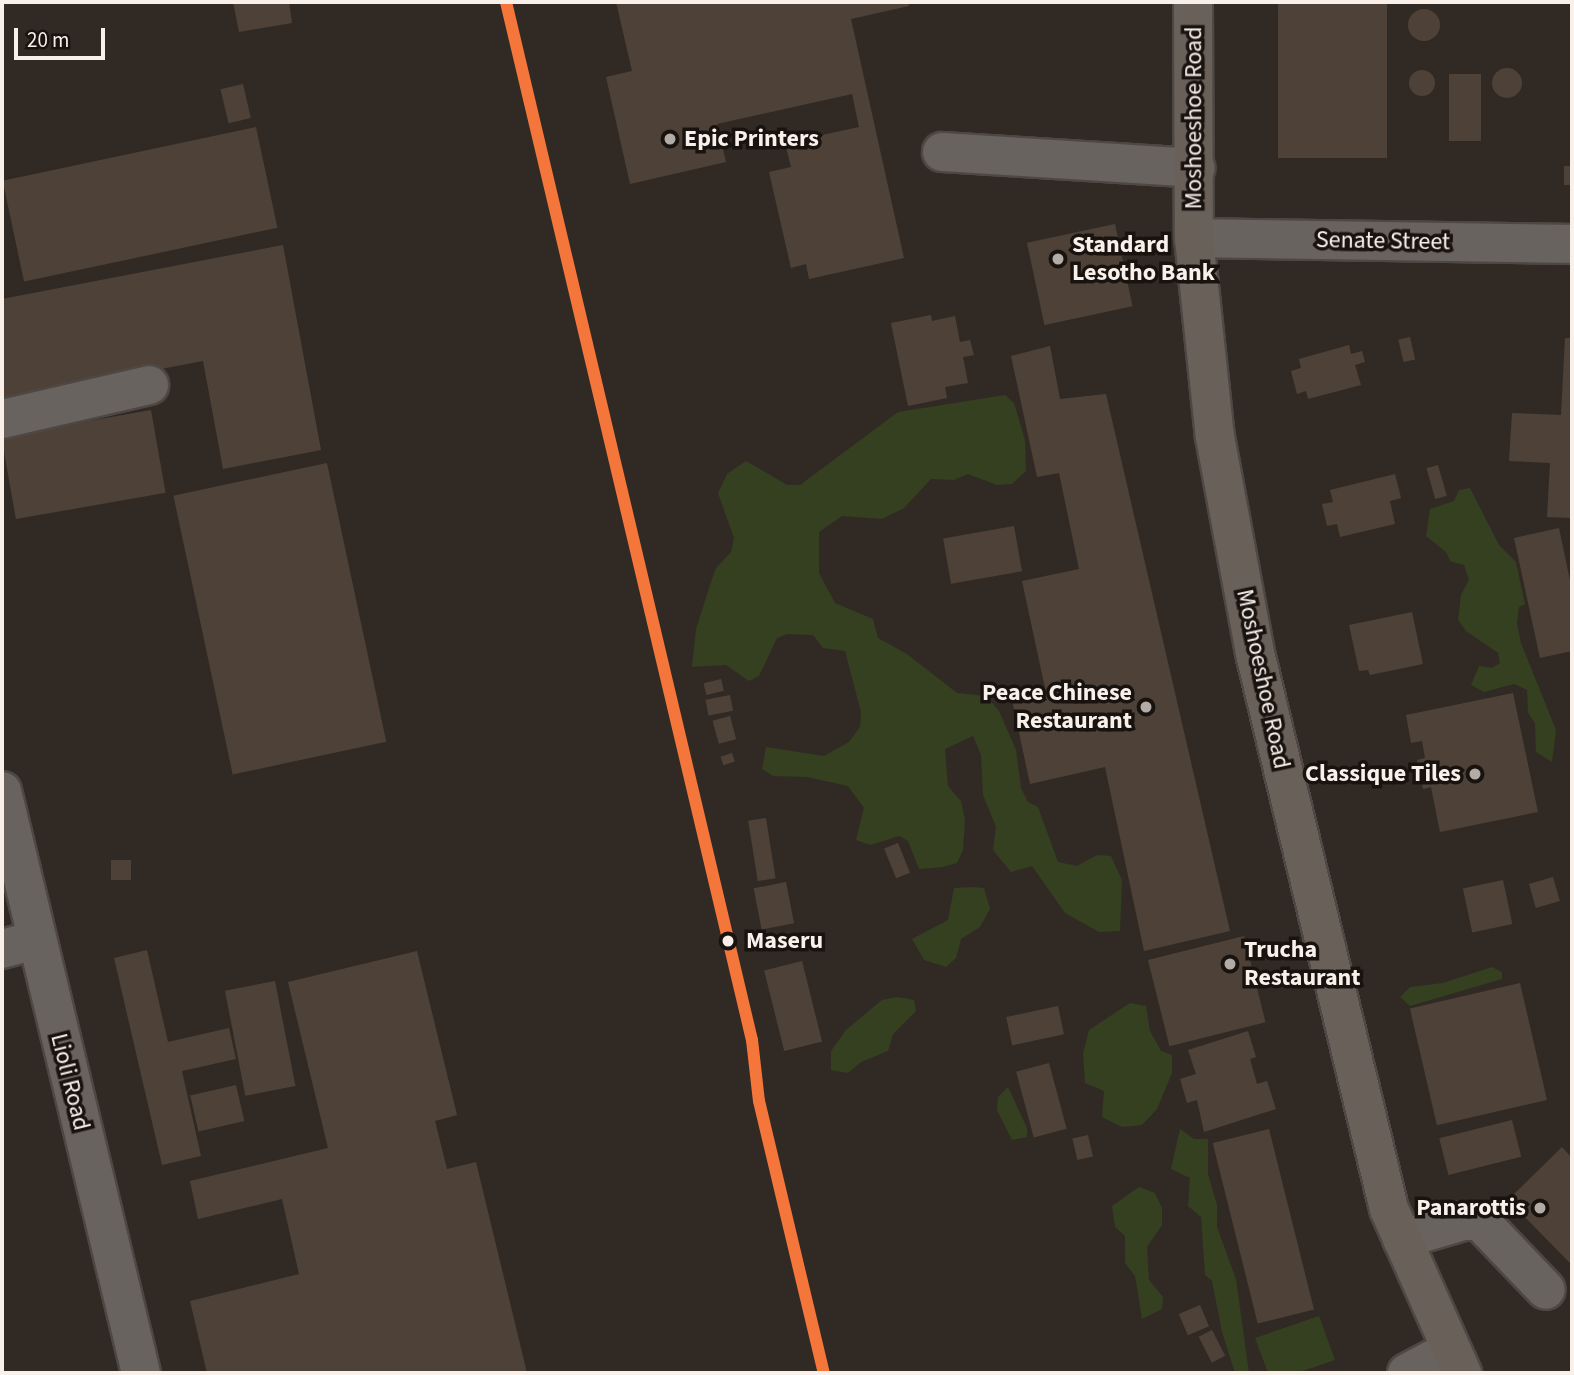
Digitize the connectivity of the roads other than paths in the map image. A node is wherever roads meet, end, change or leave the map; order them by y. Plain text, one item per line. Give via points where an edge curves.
1 (1193, 2) edge
2 (942, 152) dead end
3 (1195, 168) junction
4 (1194, 238) junction
5 (1572, 244) edge
6 (149, 385) dead end
7 (2, 419) edge
8 (2, 791) edge
9 (19, 944) edge
10 (1402, 1239) junction
11 (1546, 1290) dead end
12 (1456, 1361) edge
13 (141, 1373) edge
14 (1407, 1373) edge

1 - 3 main road, Moshoeshoe Road
2 - 3 street
3 - 4 main road, Moshoeshoe Road
4 - 5 street, Senate Street
4 - 10 main road, Moshoeshoe Road via 1215,437 1255,653 1390,1209
6 - 7 street
8 - 9 street, Lioli Road
9 - 13 street, Lioli Road
10 - 11 street via 1463,1221 1480,1221
10 - 12 main road, Moshoeshoe Road
12 - 14 street

